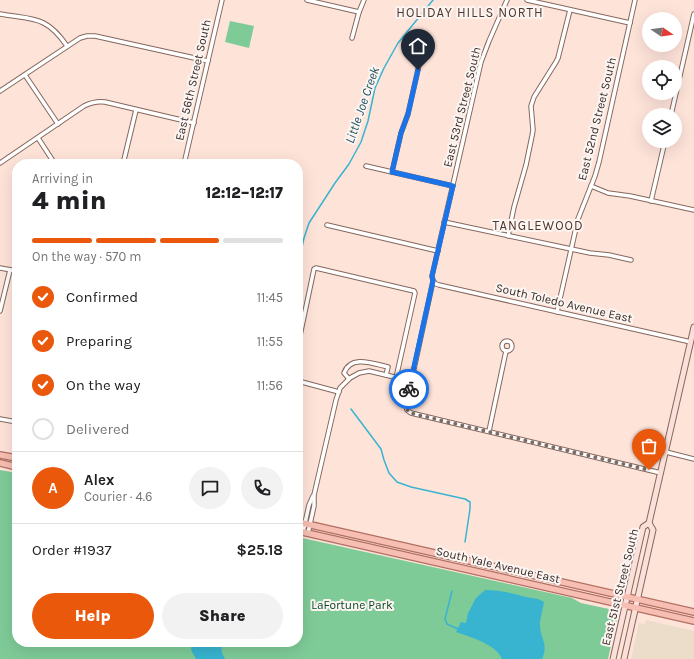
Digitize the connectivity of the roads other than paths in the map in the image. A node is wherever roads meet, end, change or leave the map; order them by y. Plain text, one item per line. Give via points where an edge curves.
1 (222, 0) edge
2 (306, 0) edge
3 (364, 0) edge
4 (507, 0) edge
5 (527, 0) edge
6 (635, 0) edge
7 (570, 10) junction
8 (360, 12) junction
9 (0, 14) edge
10 (694, 14) edge
11 (630, 23) junction
12 (352, 38) dead end
13 (688, 41) junction
14 (694, 42) edge
15 (67, 46) junction
16 (421, 56) dead end
17 (208, 61) junction
18 (24, 75) junction
19 (0, 92) edge
20 (673, 108) edge
21 (136, 110) junction
22 (194, 123) junction
23 (58, 124) junction
24 (38, 138) junction
25 (663, 148) edge
26 (52, 159) edge
27 (124, 159) edge
28 (185, 159) edge
29 (0, 163) edge
30 (366, 166) dead end
31 (392, 172) junction
32 (453, 186) junction
33 (590, 186) junction
34 (651, 201) junction
35 (694, 210) edge
36 (444, 222) junction
37 (327, 225) dead end
38 (508, 236) junction
39 (572, 249) junction
40 (438, 251) junction
41 (631, 260) dead end
42 (0, 268) edge
43 (10, 270) joint
44 (433, 281) junction
45 (0, 311) edge
46 (557, 312) junction
47 (303, 321) edge
48 (694, 327) edge
49 (691, 342) junction
50 (506, 351) dead end
51 (386, 375) junction
52 (396, 378) junction
53 (349, 379) junction
54 (411, 381) junction
55 (303, 382) edge
56 (339, 392) junction
57 (0, 419) edge
58 (12, 421) edge
59 (489, 431) junction
60 (666, 452) junction
61 (0, 455) edge
62 (12, 457) edge
63 (694, 459) edge
64 (0, 463) edge
65 (12, 466) edge
66 (661, 473) junction
67 (303, 523) edge
68 (650, 523) junction
69 (307, 524) junction
70 (303, 532) edge
71 (627, 597) junction
72 (637, 599) junction
73 (625, 605) junction
74 (635, 608) junction
75 (694, 612) edge
76 (694, 621) edge
77 (613, 659) edge
78 (624, 659) edge

1 - 17 street, East 56th Street South
2 - 8 street
3 - 8 street
4 - 32 street, East 53rd Street South via 481,62
5 - 7 street
6 - 11 street, East 52nd Street South
7 - 11 street
7 - 38 street via 558,58 531,106 532,136
8 - 12 street
9 - 15 street via 43,23 52,28
10 - 13 street
11 - 33 street, East 52nd Street South via 600,156
13 - 14 street
13 - 20 street
15 - 17 street via 80,38 95,36
15 - 18 street
16 - 31 street
17 - 22 street, East 56th Street South
18 - 19 street
18 - 23 street
21 - 22 street
21 - 23 street via 105,102 92,102
21 - 27 street
22 - 28 street, East 56th Street South
23 - 24 street
24 - 26 street
24 - 29 street
25 - 34 street
30 - 31 street
31 - 32 street
32 - 36 street, East 53rd Street South
33 - 34 street via 608,193
33 - 39 street, East 52nd Street South via 578,219
34 - 35 street
36 - 38 street
36 - 40 street, East 53rd Street South
37 - 40 street
38 - 39 street
39 - 41 street
39 - 46 street, East 52nd Street South
40 - 44 street, East 53rd Street South
42 - 43 street
43 - 45 street
44 - 46 street, South Toledo Avenue East via 439,285
44 - 54 street, East 53rd Street South
46 - 49 street, South Toledo Avenue East
47 - 52 street via 316,268 414,291
48 - 49 main road, East 51st Street South
49 - 60 main road, East 51st Street South
50 - 59 street
51 - 52 street
51 - 53 street via 369,371
51 - 53 street via 388,367 357,361 346,368 344,373
52 - 54 street
53 - 56 street
54 - 59 street, East 53rd Street South via 406,406 410,413
55 - 56 street
56 - 69 street via 314,495 314,506
57 - 58 street
59 - 66 street
60 - 63 street
60 - 66 main road, East 51st Street South
61 - 62 main road
64 - 65 main road
66 - 68 main road, East 51st Street South
67 - 69 main road, South Yale Avenue East
68 - 71 main road, East 51st Street South via 644,527
68 - 72 main road, East 51st Street South via 653,530
69 - 70 street
69 - 71 main road, South Yale Avenue East
70 - 73 main road, South Yale Avenue East
71 - 72 main road, South Yale Avenue East
71 - 73 main road, East 51st Street South
72 - 74 main road, East 51st Street South
72 - 75 main road, South Yale Avenue East
73 - 74 main road, South Yale Avenue East
73 - 77 main road, East 51st Street South
74 - 76 main road, South Yale Avenue East
74 - 78 main road, East 51st Street South

